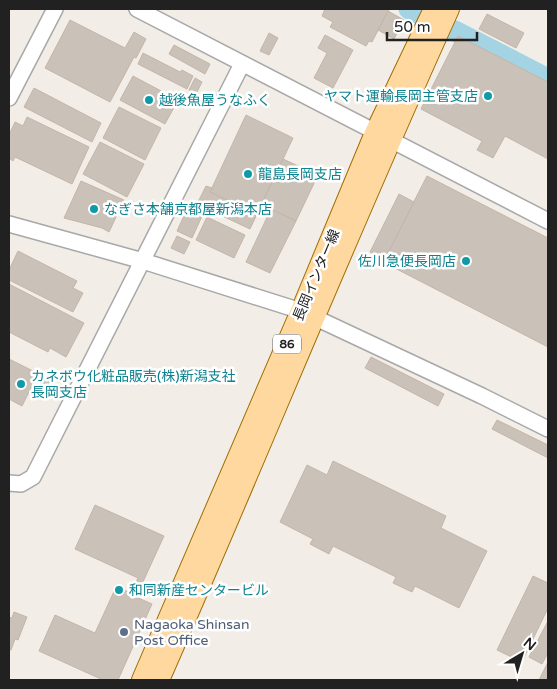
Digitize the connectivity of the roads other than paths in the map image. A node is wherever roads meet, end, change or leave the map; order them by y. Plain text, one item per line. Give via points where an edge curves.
1 (55, 9) edge
2 (137, 9) edge
3 (434, 9) edge
4 (450, 9) edge
5 (242, 64) junction
6 (9, 98) edge
7 (382, 136) junction
8 (548, 221) edge
9 (9, 224) edge
10 (143, 261) junction
11 (308, 314) junction
12 (548, 429) edge
13 (9, 483) edge
14 (142, 680) edge
15 (159, 680) edge

1 - 6 street
2 - 5 street
3 - 7 main road, 長岡インター線 / 86
4 - 7 main road, 長岡インター線 / 86
5 - 7 street
5 - 10 street
7 - 8 street
7 - 11 main road, 長岡インター線 / 86
9 - 10 street
10 - 11 street
10 - 13 street via 33,477 21,484
11 - 12 street
11 - 14 main road, 長岡インター線 / 86
11 - 15 main road, 長岡インター線 / 86

